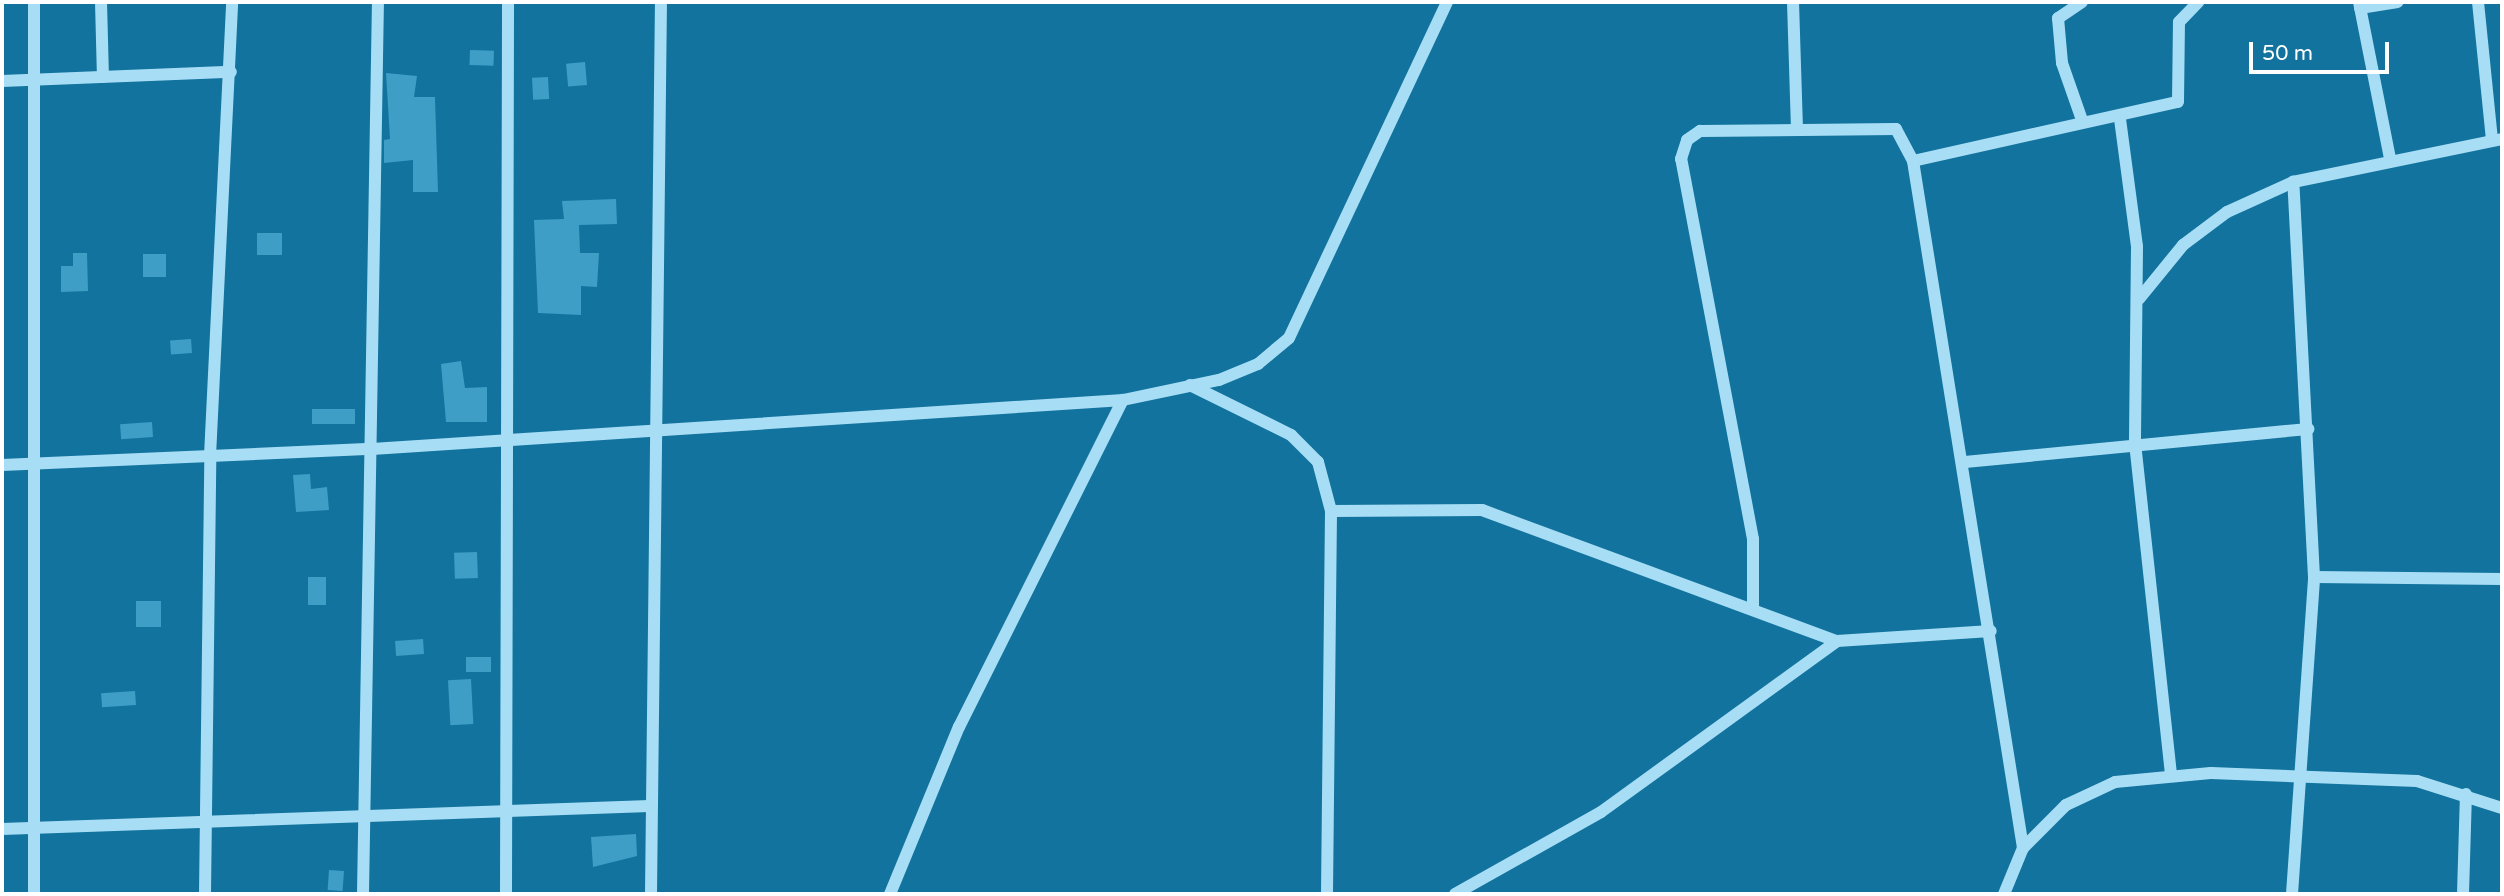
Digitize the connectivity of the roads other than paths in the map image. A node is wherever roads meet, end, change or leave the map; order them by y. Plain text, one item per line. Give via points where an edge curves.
1 (34, 2) edge
2 (101, 2) edge
3 (232, 2) edge
4 (378, 2) edge
5 (508, 2) edge
6 (661, 2) edge
7 (1447, 2) edge
8 (1793, 2) edge
9 (2082, 2) edge
10 (2198, 2) edge
11 (2398, 2) edge
12 (2478, 2) edge
13 (2360, 5) edge
14 (231, 72) junction
15 (103, 77) junction
16 (36, 80) junction
17 (2, 81) edge
18 (2120, 119) junction
19 (2082, 120) junction
20 (1797, 130) junction
21 (2497, 140) edge
22 (2390, 159) junction
23 (1913, 161) junction
24 (2293, 182) junction
25 (2139, 299) junction
26 (1189, 385) junction
27 (1123, 400) junction
28 (2308, 429) junction
29 (658, 432) junction
30 (512, 438) junction
31 (2135, 443) junction
32 (372, 449) junction
33 (210, 456) junction
34 (1965, 462) junction
35 (32, 464) junction
36 (2, 465) edge
37 (1331, 511) junction
38 (2314, 577) junction
39 (2502, 579) edge
40 (1754, 609) junction
41 (1991, 631) junction
42 (1837, 641) junction
43 (2171, 774) junction
44 (2304, 776) junction
45 (2466, 794) junction
46 (650, 806) junction
47 (2502, 808) edge
48 (507, 811) junction
49 (363, 817) junction
50 (206, 822) junction
51 (31, 828) junction
52 (2, 830) edge
53 (2023, 848) junction
54 (34, 894) edge
55 (205, 894) edge
56 (363, 894) edge
57 (506, 894) edge
58 (651, 894) edge
59 (890, 894) edge
60 (1327, 894) edge
61 (1455, 894) edge
62 (2004, 894) edge
63 (2292, 894) edge
64 (2463, 894) edge

1 - 16 street
2 - 15 street
3 - 14 street
4 - 32 street
5 - 30 street
6 - 29 street
7 - 26 street via 1289,338 1258,364
8 - 20 street
9 - 19 street via 2060,14 2058,37
10 - 18 street via 2179,22 2178,102
11 - 13 street
12 - 21 street
13 - 22 street
14 - 15 street
14 - 33 street
15 - 16 street
16 - 17 street
16 - 35 street
18 - 19 street
18 - 25 street
19 - 23 street via 1996,147
20 - 23 street via 1896,129
20 - 40 street via 1700,131 1687,140 1681,159 1753,539
21 - 22 street
22 - 24 street
23 - 34 street
24 - 25 street via 2227,212 2183,245
24 - 28 street
25 - 31 street
26 - 27 street
26 - 37 street via 1292,435 1318,463
27 - 29 street
27 - 59 street via 959,727
28 - 31 street
28 - 38 street
29 - 30 street
29 - 46 street
30 - 32 street
30 - 48 street
31 - 34 street
31 - 43 street
32 - 33 street
32 - 49 street
33 - 35 street
33 - 50 street
34 - 41 street
35 - 36 street
35 - 51 street
37 - 40 street via 1482,510
37 - 60 street
38 - 39 street
38 - 44 street
40 - 42 street
41 - 42 street
41 - 53 street
42 - 61 street via 1601,812
43 - 44 street
43 - 53 street via 2115,782 2066,805
44 - 45 street via 2417,781
44 - 63 street
45 - 47 street
45 - 64 street
46 - 48 street
46 - 58 street
48 - 49 street
48 - 57 street
49 - 50 street
49 - 56 street
50 - 51 street
50 - 55 street
51 - 52 street
51 - 54 street
53 - 62 street

